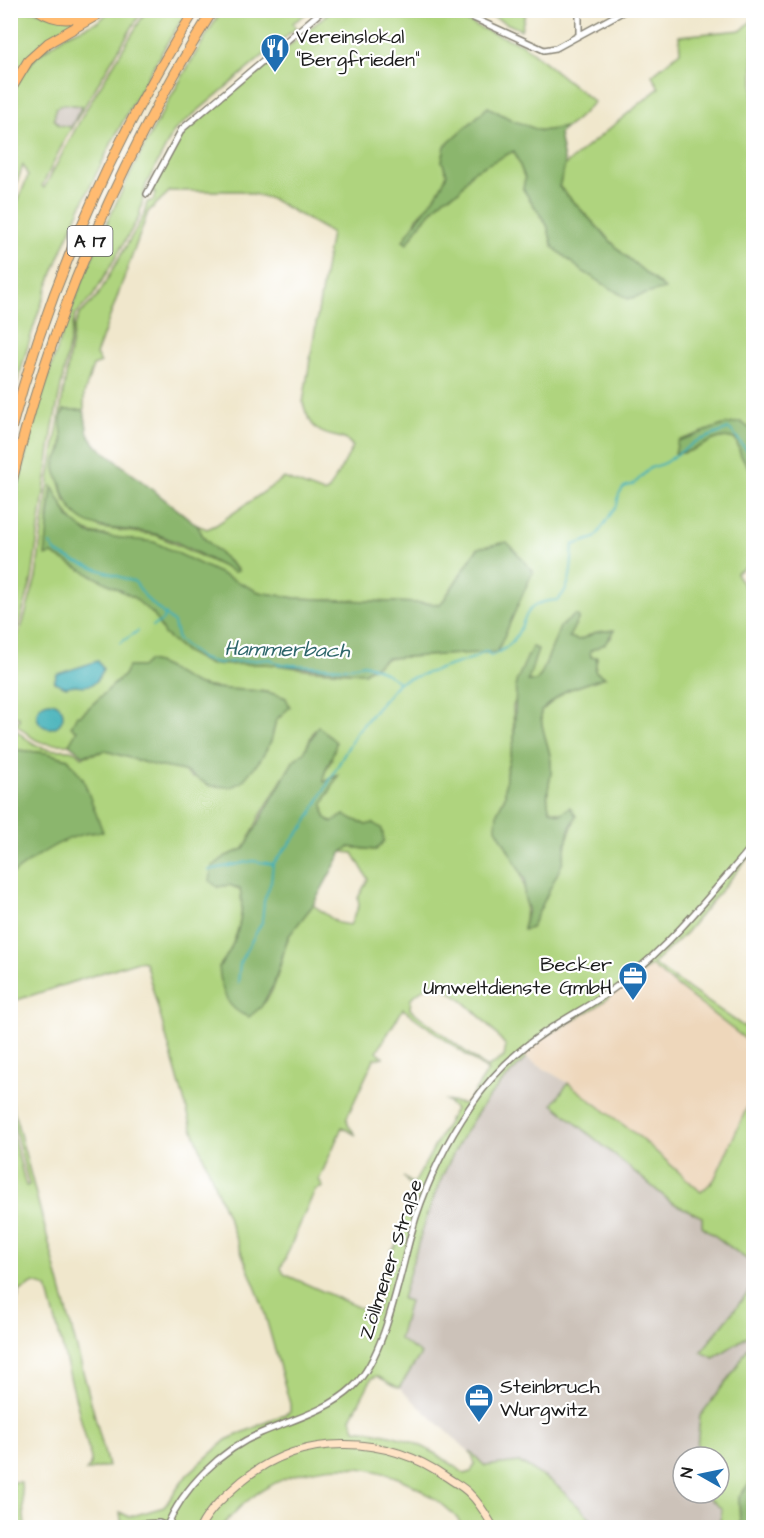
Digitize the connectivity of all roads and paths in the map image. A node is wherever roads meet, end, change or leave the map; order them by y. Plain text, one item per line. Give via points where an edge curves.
1 (38, 10) edge
2 (94, 10) edge
3 (106, 10) edge
4 (195, 10) edge
5 (213, 10) edge
6 (323, 10) edge
7 (456, 10) edge
8 (579, 10) edge
9 (626, 10) edge
10 (579, 35) junction
11 (10, 91) edge
12 (147, 194) dead end
13 (10, 433) edge
14 (10, 490) edge
15 (753, 844) edge
16 (65, 1527) edge
17 (167, 1527) edge
18 (200, 1527) edge
19 (494, 1527) edge

1 - 2 highway via 66,20
3 - 11 highway via 48,43 28,61
4 - 13 highway, A 17 via 140,105 87,211 44,321
5 - 14 highway, A 17 via 147,121 94,231 47,354
6 - 12 street via 182,129
7 - 10 street via 544,50
8 - 10 street
9 - 10 street
15 - 17 street, Zöllmener Straße via 674,938 610,992 523,1048 488,1083 457,1127 428,1187 376,1353 353,1388 296,1419 258,1434 208,1468 184,1496
16 - 17 street via 159,1523
18 - 19 main road via 226,1494 259,1467 303,1449 341,1443 381,1446 428,1463 470,1493

